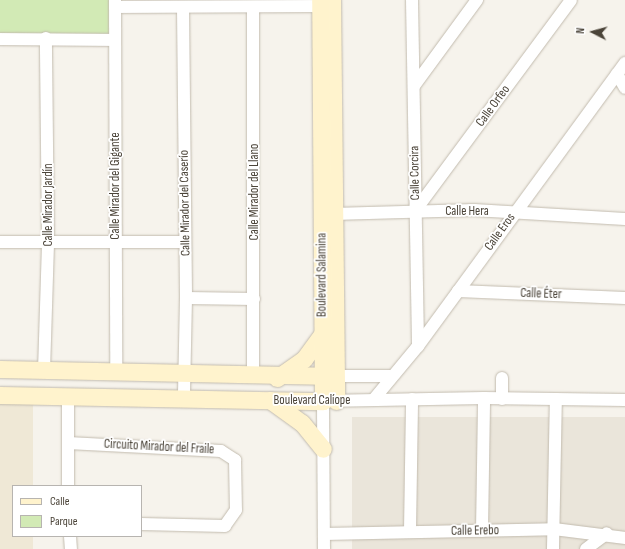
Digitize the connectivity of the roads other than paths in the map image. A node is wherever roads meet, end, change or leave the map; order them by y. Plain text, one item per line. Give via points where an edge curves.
1 (412, 0) edge
2 (477, 0) edge
3 (571, 0) edge
4 (324, 2) edge
5 (115, 3) edge
6 (254, 7) junction
7 (183, 8) junction
8 (0, 38) edge
9 (46, 38) junction
10 (115, 40) junction
11 (625, 63) edge
12 (617, 74) junction
13 (414, 86) junction
14 (625, 88) edge
15 (415, 211) junction
16 (514, 212) junction
17 (333, 214) junction
18 (625, 219) edge
19 (48, 241) junction
20 (0, 242) edge
21 (115, 242) junction
22 (185, 242) junction
23 (458, 291) junction
24 (186, 298) junction
25 (625, 298) edge
26 (254, 299) junction
27 (322, 334) junction
28 (418, 346) junction
29 (0, 369) edge
30 (44, 371) junction
31 (116, 373) junction
32 (184, 375) junction
33 (328, 376) junction
34 (392, 376) junction
35 (253, 377) junction
36 (277, 378) junction
37 (502, 378) dead end
38 (0, 395) edge
39 (68, 395) junction
40 (184, 398) junction
41 (484, 398) junction
42 (374, 399) junction
43 (412, 399) junction
44 (502, 399) junction
45 (556, 399) junction
46 (270, 400) junction
47 (625, 400) edge
48 (329, 401) junction
49 (68, 443) junction
50 (323, 449) junction
51 (68, 485) edge
52 (142, 524) edge
53 (554, 529) junction
54 (410, 531) junction
55 (482, 531) junction
56 (607, 533) junction
57 (324, 534) junction
58 (70, 537) edge
59 (625, 538) edge
60 (71, 549) edge
61 (324, 549) edge
62 (553, 549) edge
63 (586, 549) edge

1 - 13 street, Calle Corcira
2 - 13 street
3 - 15 street, Calle Orfeo
4 - 6 street
4 - 17 street, Boulevard Salamina
4 - 27 street, Boulevard Salamina
5 - 7 street
5 - 10 street, Calle Mirador del Gigante
6 - 7 street
6 - 26 street, Calle Mirador del Llano
7 - 22 street, Calle Mirador del Caserío
8 - 9 street
9 - 10 street
9 - 19 street, Calle Mirador Jardín
10 - 21 street, Calle Mirador del Gigante
11 - 12 street, Calle Eros
12 - 14 street
12 - 16 street, Calle Eros
13 - 15 street, Calle Corcira
15 - 16 street, Calle Hera
15 - 17 street, Calle Hera
15 - 28 street, Calle Corcira
16 - 18 street, Calle Hera
16 - 23 street, Calle Eros
17 - 33 street, Boulevard Salamina
19 - 20 street
19 - 21 street
19 - 30 street, Calle Mirador Jardín
21 - 22 street
21 - 31 street, Calle Mirador del Gigante
22 - 24 street, Calle Mirador del Caserío
23 - 25 street, Calle Éter
23 - 28 street, Calle Eros
24 - 26 street
24 - 32 street, Calle Mirador del Caserío
26 - 35 street, Calle Mirador del Llano
27 - 33 street, Boulevard Salamina
27 - 36 street via 304,359
28 - 34 street, Calle Eros
29 - 30 street, Boulevard Calíope
30 - 31 street, Boulevard Calíope
31 - 32 street, Boulevard Calíope
32 - 35 street, Boulevard Calíope
32 - 40 street, Calle Mirador del Caserío
33 - 34 street
33 - 36 street, Boulevard Calíope
33 - 48 street, Boulevard Salamina
34 - 42 street, Calle Eros
35 - 36 street, Boulevard Calíope
37 - 44 street
38 - 39 street, Boulevard Calíope
39 - 40 street, Boulevard Calíope
39 - 49 street
40 - 46 street, Boulevard Calíope
41 - 43 street, Boulevard Calíope
41 - 44 street, Boulevard Calíope
41 - 55 street
42 - 43 street, Boulevard Calíope
42 - 48 street, Boulevard Calíope
43 - 54 street
44 - 45 street, Boulevard Calíope
45 - 47 street, Boulevard Calíope
45 - 53 street
46 - 48 street, Boulevard Calíope
46 - 50 street via 302,423
48 - 50 street, Boulevard Salamina
49 - 51 street
49 - 52 street, Circuito Mirador del Fraile via 221,451 235,460 236,510 225,526
50 - 57 street, Boulevard Salamina
53 - 55 street, Calle Erebo
53 - 56 street, Calle Erebo
53 - 62 street
54 - 55 street, Calle Erebo
54 - 57 street, Calle Erebo
56 - 59 street, Calle Erebo
56 - 63 street
57 - 61 street, Boulevard Salamina
58 - 60 street

